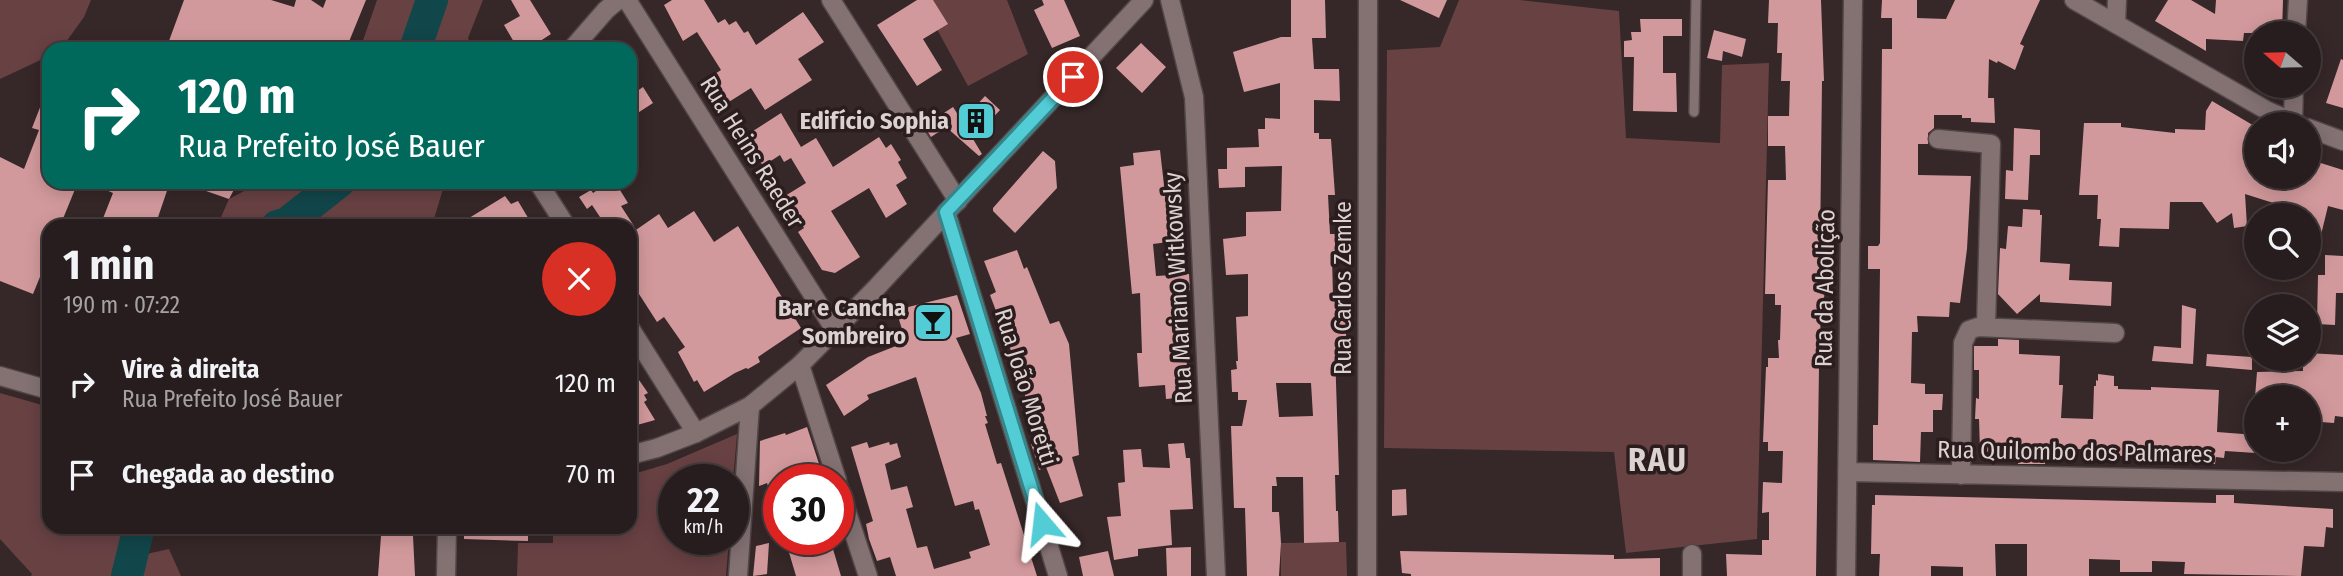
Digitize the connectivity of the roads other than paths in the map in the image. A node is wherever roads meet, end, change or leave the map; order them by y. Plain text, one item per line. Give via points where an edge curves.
1 (618, 0) edge
2 (627, 0) edge
3 (831, 0) edge
4 (1144, 0) edge
5 (1170, 0) edge
6 (1368, 0) edge
7 (1696, 0) edge
8 (1853, 0) edge
9 (2074, 0) edge
10 (2117, 0) edge
11 (2298, 0) edge
12 (2297, 21) edge
13 (2116, 24) junction
14 (578, 42) edge
15 (1693, 112) dead end
16 (2269, 112) edge
17 (2321, 133) edge
18 (1938, 139) dead end
19 (2343, 141) edge
20 (542, 189) edge
21 (952, 206) junction
22 (562, 219) edge
23 (1986, 327) junction
24 (835, 330) junction
25 (2115, 333) dead end
26 (637, 339) edge
27 (800, 365) junction
28 (0, 376) edge
29 (42, 388) edge
30 (750, 406) junction
31 (696, 433) junction
32 (637, 453) edge
33 (831, 464) edge
34 (1847, 472) junction
35 (1961, 475) junction
36 (2343, 482) edge
37 (447, 534) edge
38 (854, 535) edge
39 (1692, 554) dead end
40 (446, 576) edge
41 (738, 576) edge
42 (867, 576) edge
43 (1058, 576) edge
44 (1216, 576) edge
45 (1367, 576) edge
46 (1692, 576) edge
47 (1846, 576) edge

1 - 14 street
2 - 24 street, Rua Heins Raeder
3 - 21 street, Rua João Moretti
4 - 21 street
5 - 44 street, Rua Mariano Witkowsky via 1194,97
6 - 45 street, Rua Carlos Zemke
7 - 15 lane
8 - 34 street, Rua da Abolição
9 - 13 street
10 - 13 street
11 - 12 street
13 - 16 street
17 - 19 street
18 - 23 street via 1991,144
20 - 22 street
21 - 24 street
21 - 43 street, Rua João Moretti
23 - 25 street
23 - 35 street via 1969,330 1963,343
24 - 27 street
26 - 31 street
27 - 30 street
27 - 33 street
28 - 29 street
30 - 31 street
30 - 41 street
31 - 32 street
34 - 35 street, Rua Quilombo dos Palmares
34 - 47 street, Rua da Abolição
35 - 36 street, Rua Quilombo dos Palmares
37 - 40 street
38 - 42 street
39 - 46 street

